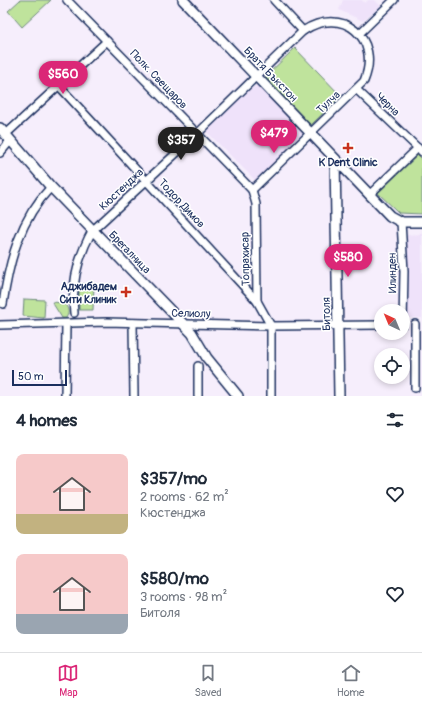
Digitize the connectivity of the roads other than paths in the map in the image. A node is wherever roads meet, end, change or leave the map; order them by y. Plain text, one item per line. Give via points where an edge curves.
1 (68, 0) edge
2 (184, 0) edge
3 (274, 0) edge
4 (394, 0) edge
5 (303, 31) junction
6 (359, 34) junction
7 (107, 41) junction
8 (257, 77) junction
9 (59, 86) junction
10 (357, 90) junction
11 (310, 133) junction
12 (197, 134) junction
13 (5, 135) edge
14 (420, 150) edge
15 (0, 153) edge
16 (335, 159) junction
17 (346, 171) junction
18 (336, 175) junction
19 (146, 180) junction
20 (51, 187) junction
21 (252, 190) junction
22 (369, 195) junction
23 (401, 222) junction
24 (422, 222) edge
25 (92, 231) junction
26 (257, 301) junction
27 (3, 304) dead end
28 (403, 304) edge
29 (74, 313) dead end
30 (133, 323) junction
31 (66, 324) junction
32 (182, 324) junction
33 (418, 324) edge
34 (0, 325) edge
35 (338, 325) junction
36 (374, 325) edge
37 (271, 326) junction
38 (198, 366) dead end
39 (415, 388) dead end
40 (65, 396) edge
41 (134, 396) edge
42 (198, 396) edge
43 (238, 396) edge
44 (271, 396) edge
45 (339, 396) edge

1 - 7 street, Полк. Свещаров
2 - 8 street, Братя Бъкстон
3 - 5 street
4 - 6 street
5 - 6 street, Кюстенджа via 321,22 335,21 347,25
5 - 8 street, Кюстенджа
6 - 10 street, Тулча via 368,50 370,60 364,81
7 - 9 street
7 - 12 street, Полк. Свещаров
8 - 11 street, Братя Бъкстон
8 - 12 street, Кюстенджа
9 - 13 street
9 - 19 street, Тодор Димов
10 - 11 street, Тулча
10 - 14 street, Черна
11 - 16 street, Братя Бъкстон
11 - 21 street, Тулча
12 - 19 street, Кюстенджа
12 - 21 street, Полк. Свещаров
13 - 15 street
13 - 20 street, Брегалница
14 - 22 street
16 - 17 street, Братя Бъкстон
16 - 18 street, Битоля
17 - 18 street via 340,170
17 - 22 street, Братя Бъкстон
18 - 35 street, Битоля
19 - 25 street, Кюстенджа
19 - 26 street, Тодор Димов
20 - 25 street, Брегалница
20 - 27 street via 39,199 25,222 15,247
21 - 26 street, Топрахисар via 256,204
22 - 23 street, Братя Бъкстон via 390,216
23 - 24 street
23 - 28 street, Илинден
25 - 29 street, Кюстенджа via 75,274 72,298
25 - 32 street, Брегалница
26 - 37 street, Топрахисар
30 - 31 street, Селиолу
30 - 32 street, Селиолу
30 - 41 street
31 - 34 street, Селиолу
31 - 40 street
32 - 37 street, Селиолу
32 - 43 street, Брегалница via 192,333 207,358
33 - 39 street
35 - 36 street, Селиолу
35 - 37 street, Селиолу
35 - 45 street, Битоля
37 - 44 street
38 - 42 street

